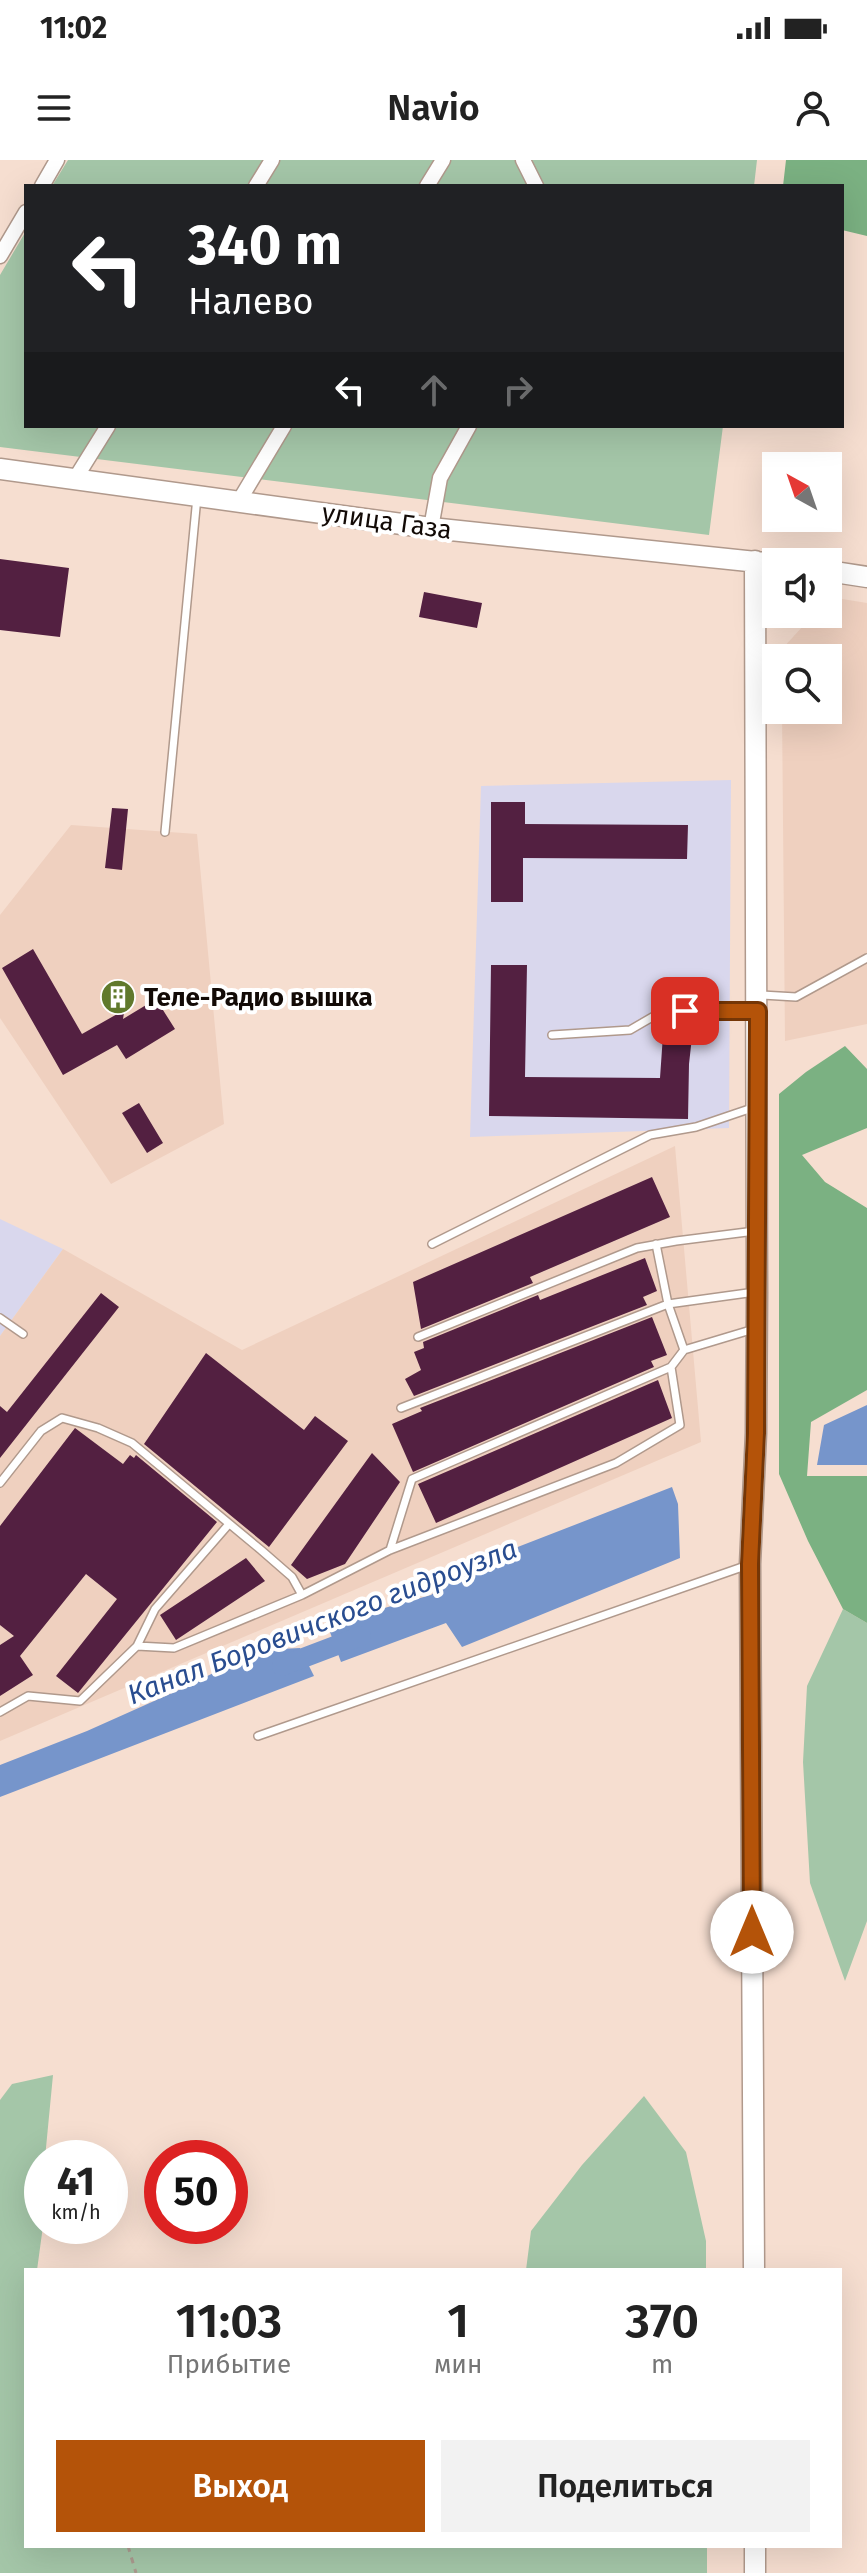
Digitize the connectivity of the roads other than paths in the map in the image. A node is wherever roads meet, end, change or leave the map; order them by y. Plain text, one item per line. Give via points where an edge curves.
1 (57, 160) edge
2 (272, 160) edge
3 (443, 160) edge
4 (523, 160) edge
5 (43, 184) edge
6 (257, 184) edge
7 (428, 184) edge
8 (535, 184) edge
9 (24, 215) edge
10 (0, 256) edge
11 (107, 428) edge
12 (283, 428) edge
13 (468, 428) edge
14 (0, 469) edge
15 (75, 479) junction
16 (197, 495) junction
17 (239, 501) junction
18 (431, 528) junction
19 (755, 561) junction
20 (762, 562) edge
21 (842, 573) edge
22 (867, 577) edge
23 (165, 832) dead end
24 (867, 958) edge
25 (758, 1003) junction
26 (552, 1035) dead end
27 (757, 1106) junction
28 (757, 1231) junction
29 (432, 1244) dead end
30 (656, 1244) junction
31 (757, 1292) junction
32 (668, 1304) junction
33 (0, 1318) edge
34 (757, 1328) junction
35 (23, 1334) dead end
36 (418, 1337) dead end
37 (684, 1350) junction
38 (671, 1367) junction
39 (401, 1408) dead end
40 (0, 1483) edge
41 (229, 1524) junction
42 (390, 1550) junction
43 (750, 1564) junction
44 (302, 1595) junction
45 (137, 1646) junction
46 (0, 1712) edge
47 (258, 1736) dead end
48 (754, 2268) edge
49 (755, 2548) edge
50 (755, 2573) edge

1 - 5 street
2 - 6 street
3 - 7 street
4 - 8 street
9 - 10 street
11 - 15 street
12 - 17 street
13 - 18 street via 440,478
14 - 15 main road, улица Газа
15 - 16 main road, улица Газа
16 - 17 main road, улица Газа
16 - 23 lane
17 - 18 main road, улица Газа
18 - 19 main road, улица Газа
19 - 20 main road, улица Газа
19 - 25 main road
21 - 22 main road
24 - 25 lane via 796,997
25 - 26 lane via 661,1012 630,1030
25 - 27 main road
27 - 28 main road
27 - 29 lane via 696,1127 650,1135
28 - 30 lane
28 - 31 main road
30 - 32 lane
30 - 36 lane
31 - 32 lane
31 - 34 main road
32 - 37 lane
32 - 39 lane
33 - 35 lane
34 - 37 lane
34 - 43 main road
37 - 38 lane
38 - 42 lane via 412,1479
38 - 42 lane via 680,1425 616,1463
40 - 41 lane via 41,1431 62,1418 132,1443
41 - 44 lane via 292,1577
41 - 45 lane via 155,1609
42 - 44 lane
43 - 47 lane
43 - 48 main road
44 - 45 lane via 174,1648
45 - 46 lane via 80,1701 28,1696
49 - 50 main road

